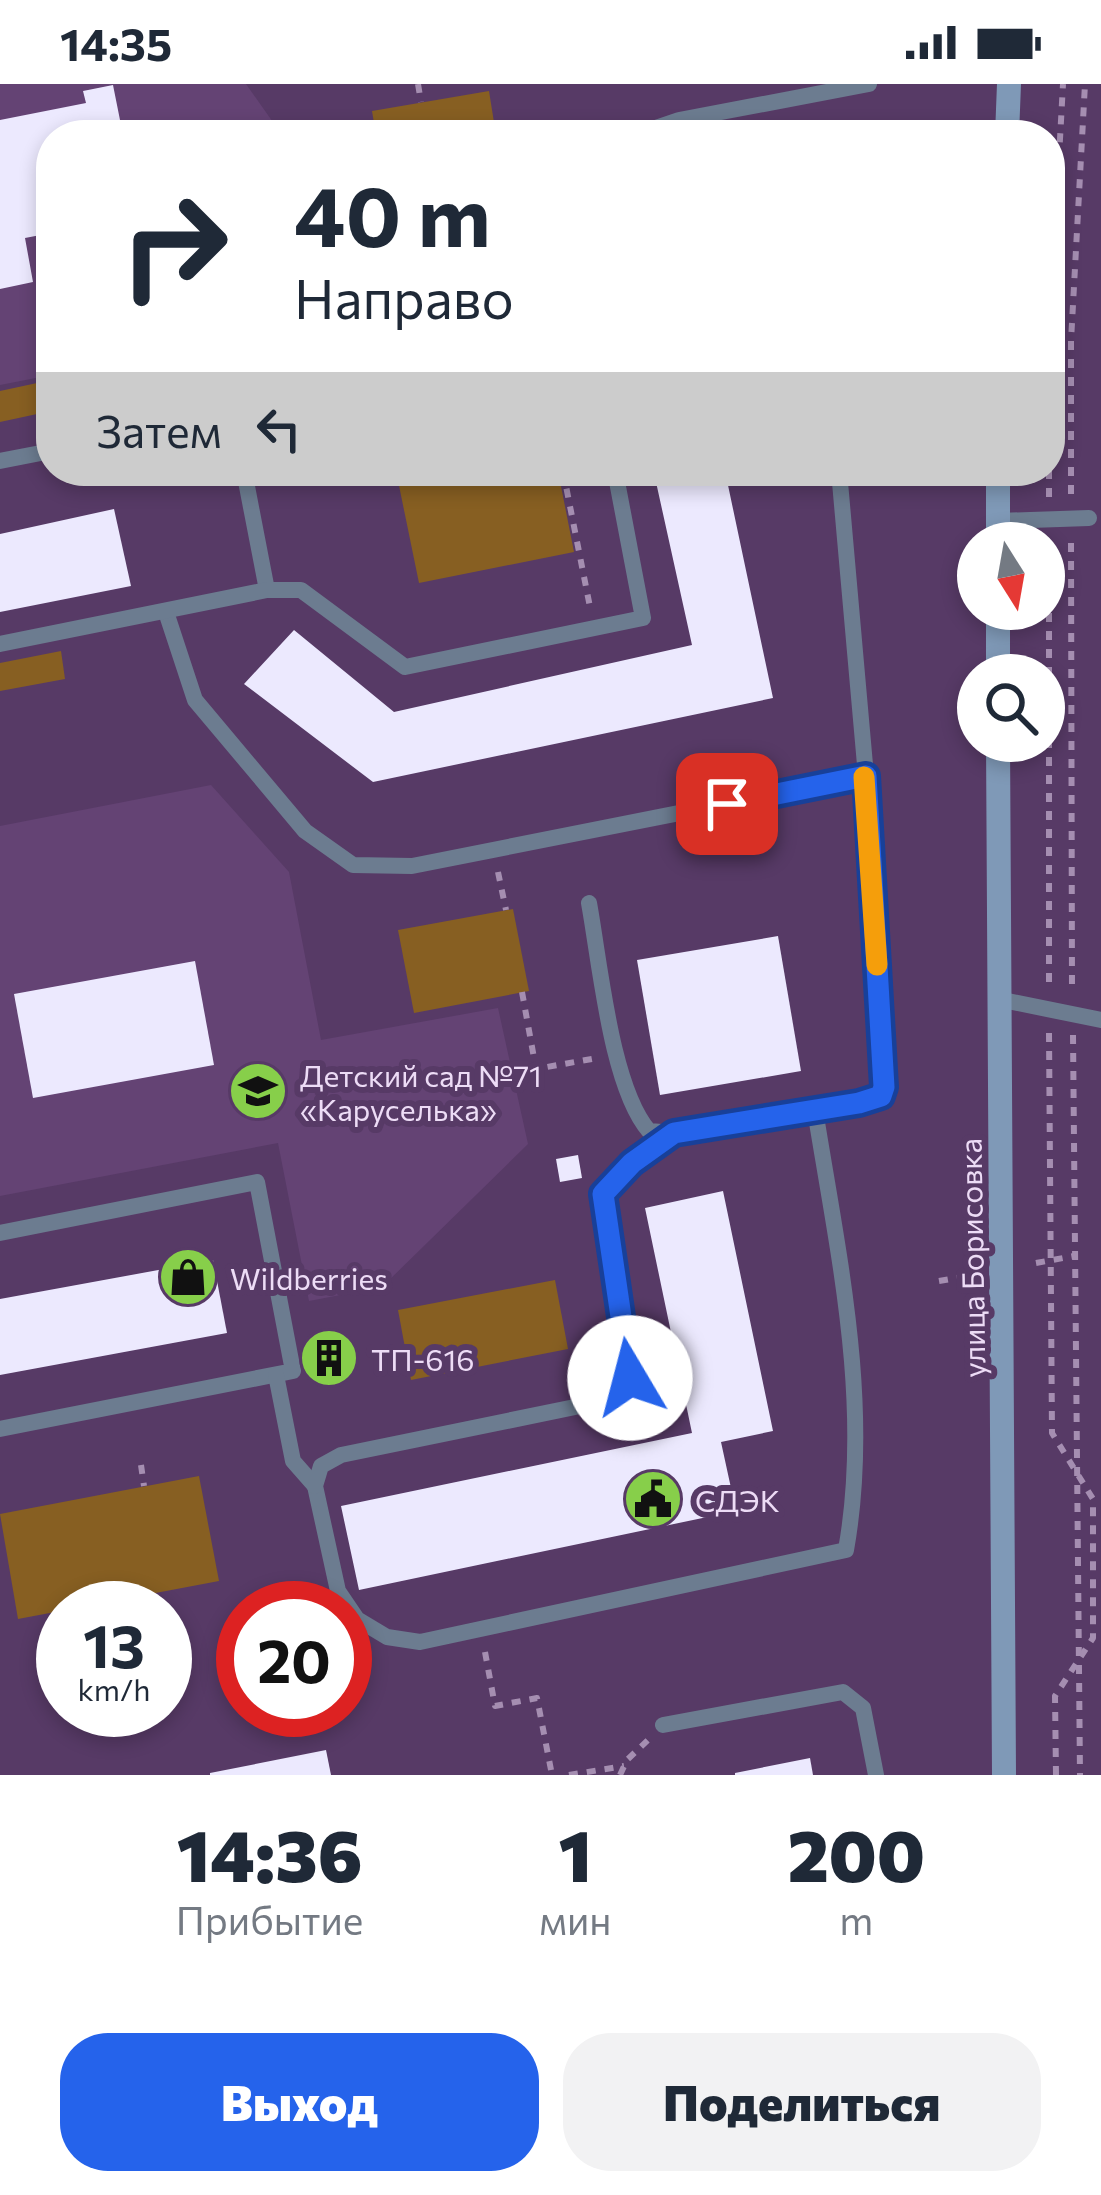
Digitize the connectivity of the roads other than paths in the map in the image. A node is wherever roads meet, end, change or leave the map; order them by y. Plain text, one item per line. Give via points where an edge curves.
1 (869, 84) edge
2 (1010, 84) edge
3 (679, 120) edge
4 (1008, 120) edge
5 (36, 454) edge
6 (0, 461) edge
7 (247, 486) edge
8 (618, 486) edge
9 (839, 486) edge
10 (998, 486) edge
11 (1080, 518) road end
12 (998, 522) edge
13 (1037, 522) edge
14 (267, 590) junction
15 (166, 612) junction
16 (0, 644) edge
17 (998, 762) edge
18 (866, 776) junction
19 (589, 903) dead end
20 (998, 999) junction
21 (1101, 1020) edge
22 (815, 1110) junction
23 (674, 1133) junction
24 (0, 1233) edge
25 (276, 1375) junction
26 (0, 1429) edge
27 (315, 1486) junction
28 (663, 1725) road end
29 (876, 1775) edge
30 (1004, 1775) edge

1 - 3 lane
2 - 4 street
5 - 6 lane
7 - 14 lane
8 - 14 lane via 643,618 405,667 301,590
9 - 18 lane
10 - 12 street
11 - 13 lane
14 - 15 lane
15 - 16 lane
15 - 18 lane via 195,700 305,831 353,865 412,866
17 - 20 street, улица Борисовка
18 - 22 lane via 884,1087 881,1096
19 - 23 lane via 624,1087 649,1131
20 - 21 lane
20 - 30 street, улица Борисовка
22 - 23 lane
22 - 27 lane via 853,1352 846,1550 420,1642 387,1637 357,1619 338,1591
23 - 27 lane via 603,1194 630,1378 609,1400 341,1455 321,1466
24 - 25 lane via 257,1182 293,1371
25 - 26 lane
25 - 27 lane via 293,1461
28 - 29 lane via 843,1691 863,1708

